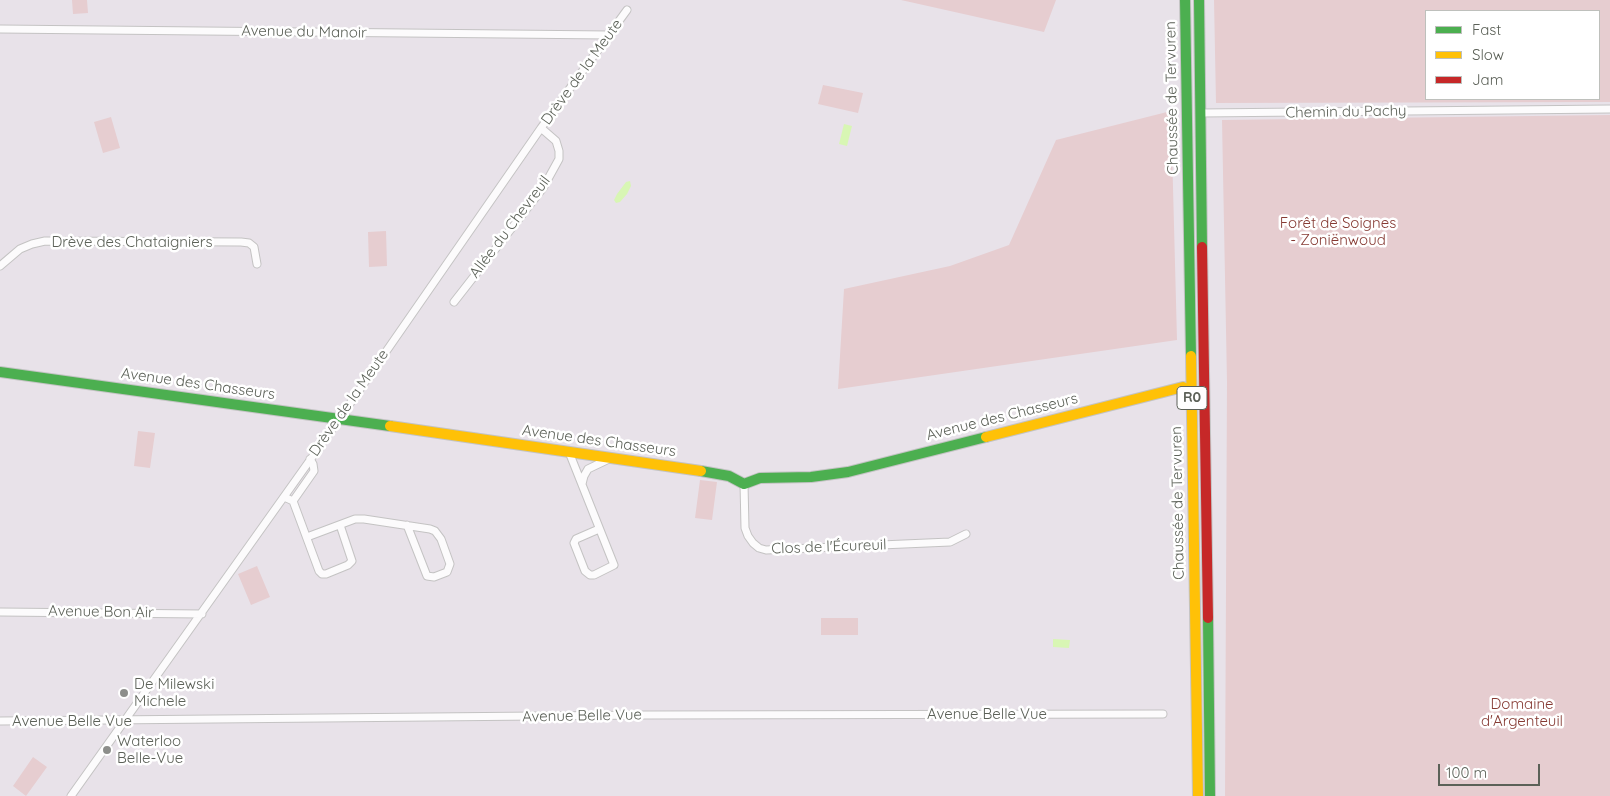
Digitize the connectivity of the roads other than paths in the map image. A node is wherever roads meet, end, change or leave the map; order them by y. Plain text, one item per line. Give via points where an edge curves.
1 (1185, 0) edge
2 (1199, 0) edge
3 (627, 10) dead end
4 (0, 29) edge
5 (609, 35) junction
6 (1610, 109) edge
7 (1201, 113) junction
8 (541, 128) junction
9 (257, 264) dead end
10 (0, 266) edge
11 (454, 302) dead end
12 (0, 372) edge
13 (1183, 387) dead end
14 (340, 418) junction
15 (569, 452) junction
16 (611, 458) junction
17 (310, 459) junction
18 (582, 484) junction
19 (744, 484) junction
20 (284, 497) junction
21 (293, 501) junction
22 (340, 525) junction
23 (407, 526) junction
24 (599, 529) junction
25 (966, 534) dead end
26 (307, 537) junction
27 (0, 612) edge
28 (202, 614) junction
29 (1164, 714) dead end
30 (0, 721) edge
31 (125, 721) junction
32 (71, 796) edge
33 (1198, 796) edge
34 (1210, 796) edge

1 - 33 main road, Chaussée de Tervuren / R0
2 - 7 main road, Chaussée de Tervuren / R0
3 - 5 street, Drève de la Meute
4 - 5 street, Avenue du Manoir
5 - 8 street, Drève de la Meute
6 - 7 street, Chemin du Pachy
7 - 34 main road, Chaussée de Tervuren / R0
8 - 11 street, Allée du Chevreuil via 556,141 559,159 543,188
8 - 14 street, Drève de la Meute
9 - 10 street, Drève des Chataigniers via 254,247 241,242 45,242 20,249
12 - 14 main road, Avenue des Chasseurs
13 - 19 main road, Avenue des Chasseurs via 848,472 760,478
14 - 15 main road, Avenue des Chasseurs
14 - 17 street, Drève de la Meute
15 - 16 main road, Avenue des Chasseurs
15 - 18 street
16 - 18 street via 588,470
16 - 19 main road, Avenue des Chasseurs via 719,473
17 - 20 street, Drève de la Meute
17 - 21 street via 314,471
18 - 24 street
19 - 25 street, Clos de l'Écureuil via 744,528 753,543 766,550 950,542
20 - 21 street
20 - 28 street, Drève de la Meute
21 - 26 street
22 - 23 street via 364,519
22 - 26 street
22 - 26 street via 352,561 326,574 319,571
23 - 23 street via 430,529 438,534 450,564 447,572 427,576
24 - 24 street via 614,565 590,575 585,571 574,543 576,539
27 - 28 street, Avenue Bon Air
28 - 31 street, Drève de la Meute
29 - 31 street, Avenue Belle Vue
30 - 31 street, Avenue Belle Vue
31 - 32 street, Drève de la Meute

